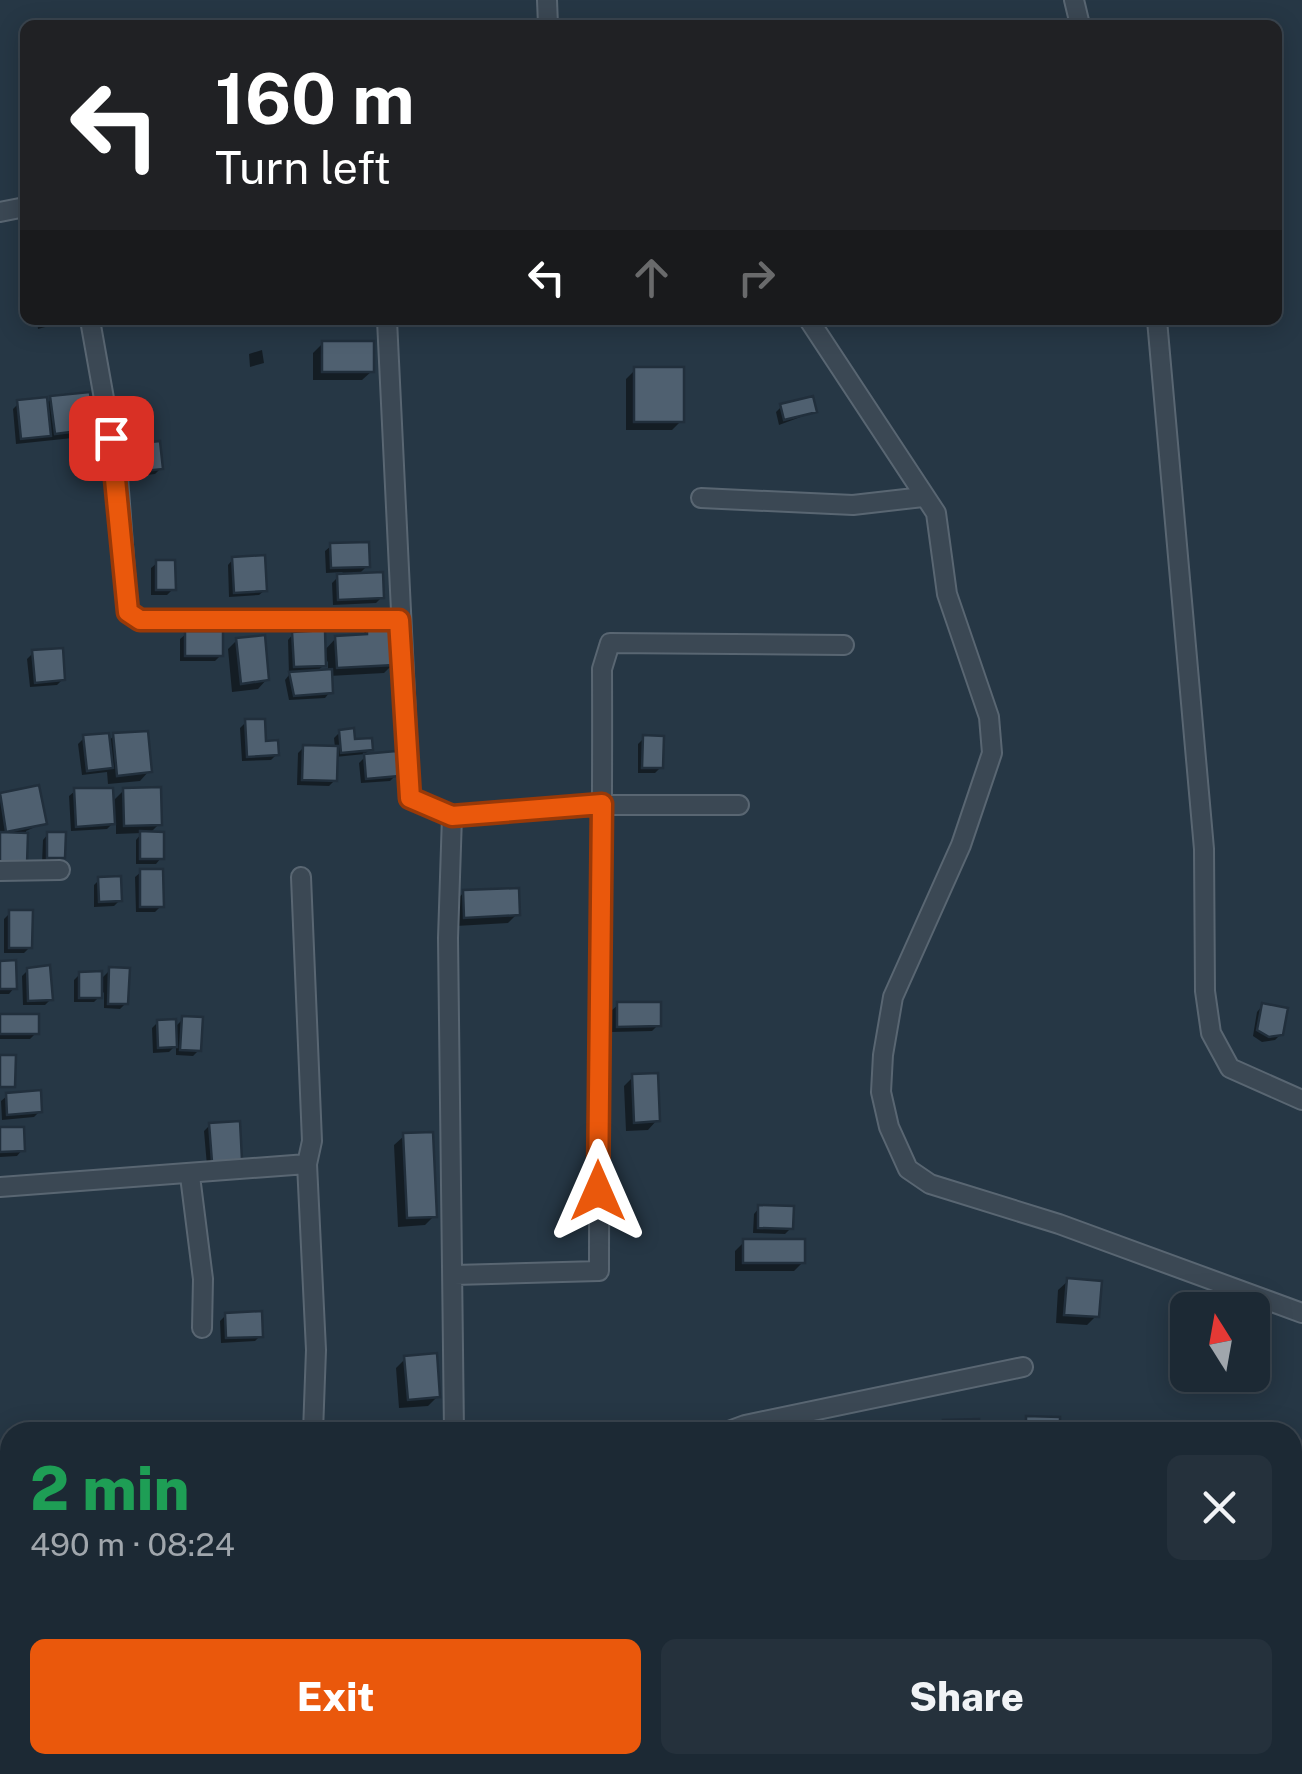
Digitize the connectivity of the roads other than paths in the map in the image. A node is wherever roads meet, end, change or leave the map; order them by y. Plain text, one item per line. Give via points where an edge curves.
1 (91, 325) edge
2 (387, 325) edge
3 (812, 325) edge
4 (1157, 325) edge
5 (923, 497) junction
6 (701, 498) dead end
7 (399, 620) junction
8 (844, 645) dead end
9 (602, 804) junction
10 (739, 805) dead end
11 (452, 816) junction
12 (60, 870) dead end
13 (0, 872) edge
14 (301, 877) dead end
15 (1302, 1100) edge
16 (307, 1164) junction
17 (190, 1176) junction
18 (0, 1187) edge
19 (454, 1274) junction
20 (1302, 1313) edge
21 (202, 1328) dead end
22 (1023, 1366) dead end
23 (313, 1422) edge
24 (454, 1422) edge
25 (755, 1422) edge

1 - 7 street via 118,478 128,612 140,620
2 - 7 street
3 - 5 street
4 - 15 street via 1204,849 1210,1033 1230,1068
5 - 6 street via 853,505
5 - 20 street via 936,513 947,594 989,717 992,753 961,845 894,998 881,1092 908,1169 930,1184
7 - 11 street via 410,798
8 - 9 street via 610,643 602,669
9 - 10 street
9 - 11 street
9 - 19 street via 598,1270
11 - 19 street
12 - 13 street
14 - 16 street via 312,1141
16 - 17 street
16 - 23 street
17 - 18 street
17 - 21 street
19 - 24 street
22 - 25 street

